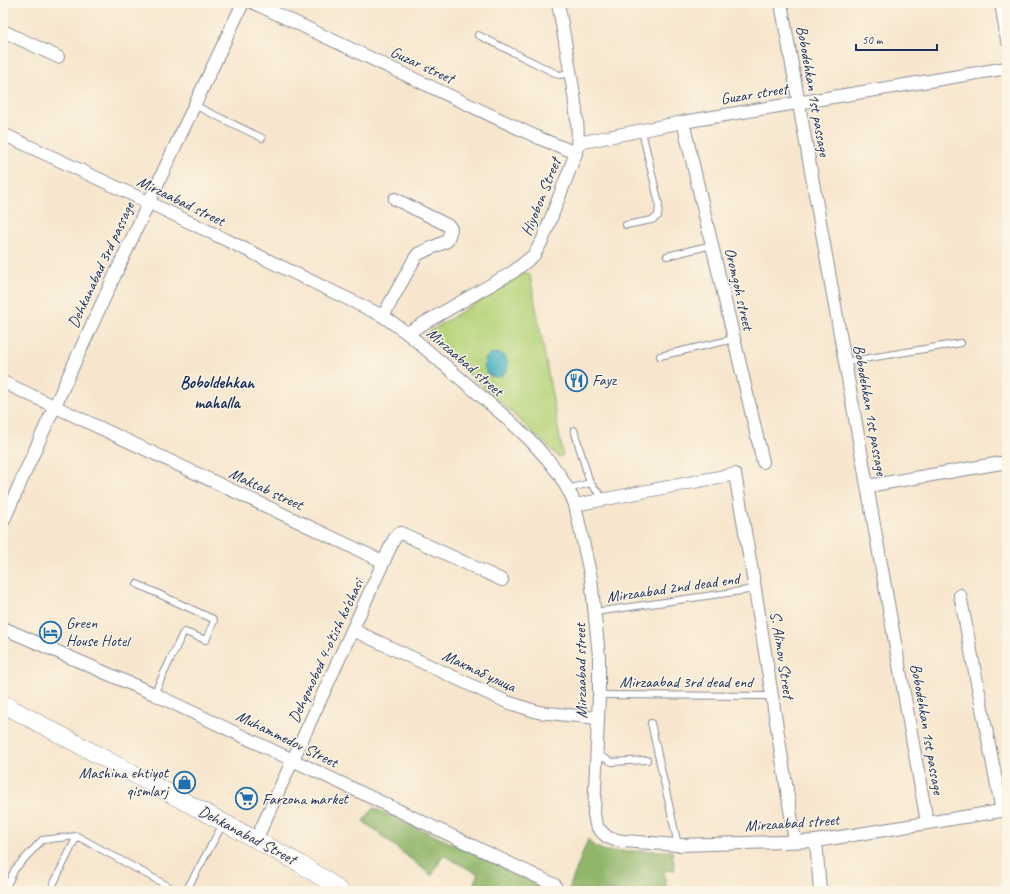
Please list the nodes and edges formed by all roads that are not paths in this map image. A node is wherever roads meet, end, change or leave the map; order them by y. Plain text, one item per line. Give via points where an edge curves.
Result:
1 (243, 3) edge
2 (254, 3) edge
3 (558, 3) edge
4 (781, 3) edge
5 (1001, 3) edge
6 (3, 31) edge
7 (478, 35) dead end
8 (1007, 40) edge
9 (58, 57) dead end
10 (1007, 68) edge
11 (571, 73) junction
12 (799, 103) junction
13 (194, 106) junction
14 (683, 122) junction
15 (642, 131) junction
16 (3, 134) edge
17 (262, 138) dead end
18 (577, 148) junction
19 (395, 199) dead end
20 (148, 202) junction
21 (626, 225) dead end
22 (712, 245) junction
23 (667, 256) dead end
24 (383, 316) junction
25 (407, 333) junction
26 (734, 339) junction
27 (960, 343) dead end
28 (660, 356) dead end
29 (845, 362) junction
30 (3, 382) edge
31 (54, 407) junction
32 (574, 430) dead end
33 (763, 462) dead end
34 (1007, 462) edge
35 (590, 483) junction
36 (868, 486) junction
37 (568, 489) junction
38 (604, 499) junction
39 (575, 504) junction
40 (3, 522) edge
41 (384, 562) junction
42 (502, 580) dead end
43 (137, 584) dead end
44 (755, 589) junction
45 (960, 595) dead end
46 (595, 612) junction
47 (3, 628) edge
48 (353, 630) junction
49 (154, 694) junction
50 (599, 695) junction
51 (772, 696) junction
52 (3, 704) edge
53 (598, 718) junction
54 (652, 723) dead end
55 (596, 754) junction
56 (294, 760) junction
57 (647, 760) dead end
58 (1004, 811) edge
59 (927, 822) junction
60 (224, 823) junction
61 (602, 833) joint
62 (77, 836) junction
63 (256, 840) junction
64 (816, 841) junction
65 (795, 842) junction
66 (678, 845) junction
67 (555, 885) dead end
68 (4, 891) edge
69 (50, 891) edge
70 (177, 891) edge
71 (186, 891) edge
72 (340, 891) edge
73 (820, 891) edge

1 - 13 street, Dehkanabad 3rd passage
2 - 18 street, Guzar street via 539,138
3 - 11 street, Hiyobon Street
4 - 12 street, Bobodehkan 1st passage
5 - 8 street
6 - 9 street
7 - 11 lane via 559,75
10 - 12 street, Guzar street
11 - 18 street, Hiyobon Street via 577,122
12 - 14 street, Guzar street
12 - 29 street, Bobodehkan 1st passage
13 - 17 lane
13 - 20 street, Dehkanabad 3rd passage
14 - 15 street, Guzar street
14 - 22 street, Oromgoh street
15 - 18 street, Guzar street
15 - 21 lane via 659,204 658,216 652,220
16 - 20 street, Mirzaаbаd street
18 - 25 street, Hiyobon Street via 543,239 534,255 513,272
19 - 24 street via 449,226 450,229 446,241 418,254
20 - 24 street, Mirzaаbаd street
20 - 31 street, Dehkanabad 3rd passage
22 - 23 lane
22 - 26 street, Oromgoh street
24 - 25 street, Mirzaаbаd street
25 - 37 street, Mirzaаbаd street via 531,441 549,460
26 - 28 lane
26 - 33 street, Oromgoh street
27 - 29 lane
29 - 36 street, Bobodehkan 1st passage
30 - 31 street, Maktab street
31 - 40 street, Dehkanabad 3rd passage
31 - 41 street, Maktab street
32 - 35 lane
34 - 36 street
35 - 37 lane
35 - 38 lane
36 - 59 street, Bobodehkan 1st passage
37 - 39 street, Mirzaаbаd street
38 - 39 street
38 - 44 street, S. Alimov Street via 735,474
39 - 46 street, Mirzaаbаd street via 592,578
41 - 42 street via 394,539 401,534
41 - 48 street, Dehqonobod 4-o'tish ko'chasi
43 - 49 lane via 214,619 206,640 183,633
44 - 46 lane, Mirzaabad 2nd dead end
44 - 51 street, S. Alimov Street
45 - 58 street
46 - 50 street, Mirzaаbаd street
47 - 49 street, Muhammedov Street
48 - 53 street, Мактаб улица via 507,702 538,712
48 - 56 street, Dehqonobod 4-o'tish ko'chasi
49 - 56 street, Muhammedov Street
50 - 51 lane, Mirzaаbаd 3rd dead end
50 - 53 street, Mirzaаbаd street
51 - 65 street, S. Alimov Street
52 - 60 main road, Dehkаnabad Street
53 - 55 street, Mirzaаbаd street
54 - 66 lane
55 - 57 lane via 612,762
55 - 61 street, Mirzaаbаd street via 594,814 596,825
56 - 63 street, Dehqonobod 4-o'tish ko'chasi
56 - 67 street, Muhammedov Street
58 - 59 street, Mirzaabad street
59 - 64 street, Mirzaabad street
60 - 63 main road, Dehkаnabad Street
60 - 71 lane
61 - 66 street, Mirzaabad street via 617,841
62 - 68 lane via 42,840 15,869
62 - 69 lane
62 - 70 lane
63 - 72 main road, Dehkаnabad Street via 312,870
64 - 65 street, Mirzaabad street
64 - 73 street
65 - 66 street, Mirzaabad street

